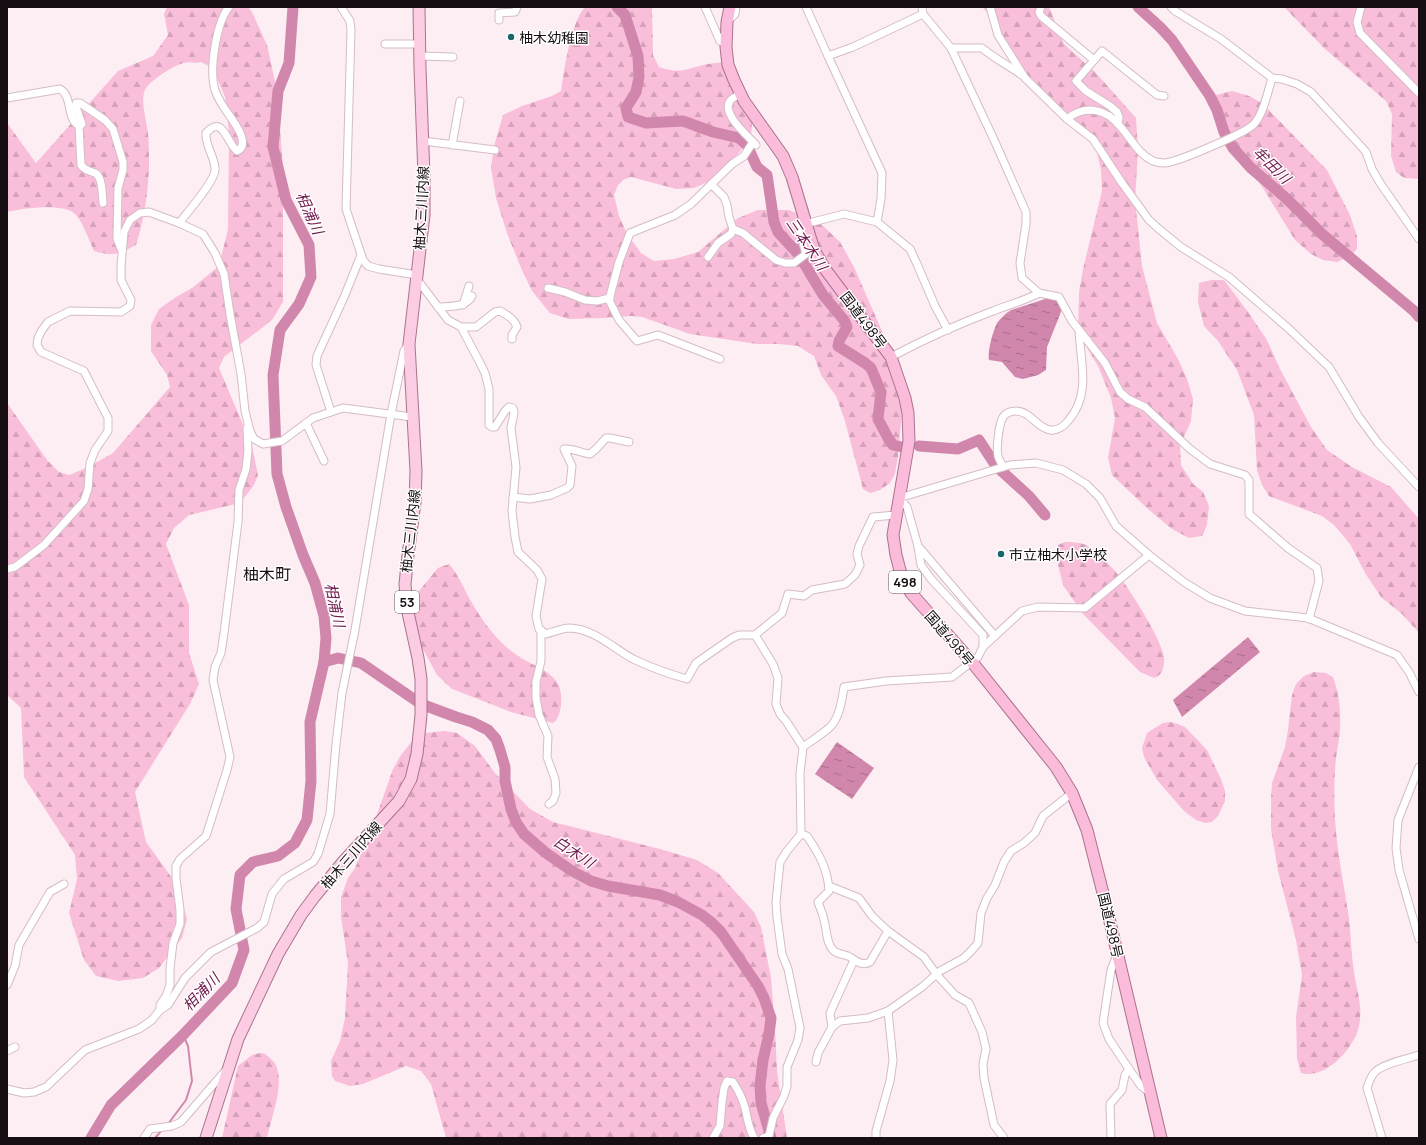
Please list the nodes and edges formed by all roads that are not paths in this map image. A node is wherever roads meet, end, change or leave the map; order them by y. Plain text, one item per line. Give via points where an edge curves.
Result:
1 (229, 7) edge
2 (341, 7) edge
3 (419, 7) edge
4 (516, 7) edge
5 (706, 7) edge
6 (730, 7) edge
7 (736, 7) edge
8 (806, 7) edge
9 (990, 7) edge
10 (1040, 7) edge
11 (1171, 7) edge
12 (1361, 7) edge
13 (922, 10) edge
14 (500, 20) dead end
15 (727, 22) junction
16 (385, 44) dead end
17 (420, 44) junction
18 (726, 44) junction
19 (951, 48) junction
20 (420, 56) junction
21 (828, 56) junction
22 (453, 57) dead end
23 (1094, 60) junction
24 (1025, 78) junction
25 (1272, 78) junction
26 (1419, 93) edge
27 (740, 94) junction
28 (1164, 96) dead end
29 (7, 98) edge
30 (460, 102) dead end
31 (1066, 119) junction
32 (1118, 124) junction
33 (79, 126) junction
34 (423, 141) junction
35 (452, 145) junction
36 (495, 150) dead end
37 (711, 184) junction
38 (103, 203) dead end
39 (805, 222) junction
40 (877, 222) junction
41 (179, 223) junction
42 (733, 229) junction
43 (1419, 239) edge
44 (122, 252) junction
45 (361, 255) junction
46 (708, 257) dead end
47 (416, 277) junction
48 (469, 286) dead end
49 (548, 288) dead end
50 (1039, 293) junction
51 (472, 296) dead end
52 (610, 298) junction
53 (463, 305) junction
54 (438, 307) junction
55 (461, 327) junction
56 (948, 330) junction
57 (1079, 330) junction
58 (512, 339) dead end
59 (409, 344) junction
60 (890, 357) junction
61 (720, 359) dead end
62 (331, 412) junction
63 (391, 414) junction
64 (412, 417) junction
65 (248, 420) junction
66 (306, 424) junction
67 (629, 442) dead end
68 (324, 461) dead end
69 (1004, 467) junction
70 (1419, 487) edge
71 (513, 497) junction
72 (899, 498) junction
73 (896, 515) junction
74 (918, 546) junction
75 (1149, 555) junction
76 (7, 569) edge
77 (1309, 619) junction
78 (541, 630) junction
79 (755, 635) junction
80 (995, 636) junction
81 (983, 647) junction
82 (972, 662) junction
83 (1419, 692) edge
84 (803, 747) junction
85 (1419, 767) edge
86 (1072, 793) junction
87 (549, 804) dead end
88 (802, 834) junction
89 (64, 884) dead end
90 (829, 886) junction
91 (888, 931) junction
92 (1419, 939) edge
93 (1118, 954) junction
94 (854, 960) junction
95 (937, 975) junction
96 (7, 985) edge
97 (160, 1010) junction
98 (888, 1010) junction
99 (832, 1027) junction
100 (15, 1047) dead end
101 (7, 1051) edge
102 (1419, 1055) edge
103 (816, 1062) dead end
104 (229, 1067) junction
105 (1129, 1069) junction
106 (7, 1089) edge
107 (1150, 1093) junction
108 (144, 1138) edge
109 (206, 1138) edge
110 (713, 1138) edge
111 (754, 1138) edge
112 (763, 1138) edge
113 (876, 1138) edge
114 (1004, 1138) edge
115 (1111, 1138) edge
116 (1161, 1138) edge
117 (1382, 1138) edge

1 - 41 street via 213,56 212,73 215,90 240,132 242,146 237,151 233,148 223,129 218,126 206,133 215,169 213,178
2 - 45 street via 350,20 351,30 346,209
3 - 17 main road, 柚木三川内線 / 53
4 - 14 street via 515,12 500,13
5 - 18 street via 720,41
6 - 15 highway, 国道498号 / 498
7 - 15 street via 735,14
8 - 21 street
9 - 24 street via 998,35
10 - 23 street via 1041,16
11 - 25 street
12 - 26 street via 1357,22 1360,33
13 - 19 street
13 - 21 street via 853,47
15 - 18 highway, 国道498号 / 498
16 - 17 street
17 - 20 main road, 柚木三川内線 / 53
18 - 27 highway, 国道498号 / 498 via 728,65
19 - 24 street via 982,48
19 - 50 street via 1026,212 1020,263 1022,278
20 - 22 street
20 - 34 main road, 柚木三川内線 / 53
21 - 40 street via 882,173
23 - 28 street via 1102,51 1157,95
23 - 32 street via 1076,81 1117,112
24 - 31 street
25 - 32 street via 1259,117 1253,126 1179,160 1165,164 1153,162
25 - 43 street via 1297,84 1311,92 1358,143 1366,152 1380,183
27 - 37 street via 730,101 729,115 754,143 744,156
27 - 39 highway, 国道498号 / 498 via 783,156
29 - 33 street via 60,89 66,97 72,119
30 - 35 street
31 - 32 street via 1085,110 1098,111
31 - 70 street via 1093,139 1158,230 1229,277 1329,367 1378,443
33 - 38 street via 81,165 84,170 96,173 100,177
33 - 44 street via 82,124 76,103 80,103 105,120 113,129 124,162 118,188 117,239
34 - 35 street
34 - 47 main road, 柚木三川内線 / 53 via 424,215
35 - 36 street
37 - 42 street via 724,197
37 - 52 street via 691,204 675,215 630,234 619,262
39 - 40 street via 844,214
39 - 42 street via 799,224 799,228 806,254 794,263 776,260 743,233
39 - 60 highway, 国道498号 / 498 via 814,250 825,269
40 - 56 street via 910,250 934,306
41 - 44 street via 149,212 140,213 130,220 124,232
41 - 65 street via 203,234 224,274
42 - 46 street
44 - 76 street via 121,280 131,300 130,306 121,312 70,312 48,322 38,338 37,345 41,352 84,371 108,418 108,431 90,462 88,489 84,502 44,545 15,567
45 - 47 street via 368,266
45 - 62 street via 317,356 316,365
47 - 54 street
47 - 59 main road, 柚木三川内線 / 53
48 - 53 street
49 - 52 street via 585,300
50 - 56 street
50 - 57 street via 1060,297 1072,322
51 - 53 street via 468,303
52 - 61 street via 619,320 637,341 658,335
53 - 54 street
54 - 55 street via 448,320
55 - 58 street via 476,327 500,311 516,324
55 - 71 street via 485,373 489,389 490,425 495,427 505,410 513,408 511,428 516,467
56 - 60 street
57 - 69 street via 1084,380 1078,405 1070,419 1063,426 1053,430 1048,430 1023,412 1009,412 1003,418 998,438 998,456
57 - 77 street via 1105,363 1120,392 1128,399 1145,407 1210,464 1246,475 1249,480 1249,514 1288,548 1317,568 1319,581
59 - 63 street via 404,351
59 - 64 main road, 柚木三川内線 / 53
60 - 72 highway, 国道498号 / 498 via 908,413 909,441
62 - 63 street via 343,408
62 - 66 street via 313,418
63 - 64 street
63 - 97 street via 342,693 330,814 318,854 313,862 284,879 272,894 264,922 211,952 185,978 168,1005
64 - 104 main road, 柚木三川内線 / 53 via 416,471 415,503 405,584 407,608 421,679 421,715 417,754 411,779 399,801 343,862 301,915 253,1005
65 - 66 street via 254,438 263,444 282,441
65 - 97 street via 246,469 239,490 238,522 224,633 213,680 230,757 206,836 180,859 176,866 180,924 173,943 170,985
66 - 68 street
67 - 71 street via 606,438 590,454 564,449 572,466 570,485 567,488 551,495 530,499
69 - 72 street
69 - 75 street via 1036,463 1063,470 1086,484 1100,498 1116,526
71 - 78 street via 512,511 518,552 537,570 542,579 536,616
72 - 73 highway, 国道498号 / 498
72 - 74 street via 907,507
73 - 79 street via 874,517 859,546 857,554 860,565 855,575 845,584 812,590 804,596 788,594 782,613
73 - 82 highway, 国道498号 / 498 via 893,535 901,574 911,593
74 - 80 street
74 - 81 street via 922,565 983,635
75 - 77 street via 1210,598 1245,612
75 - 80 street via 1085,608 1038,607 1022,611
77 - 83 street via 1397,655
78 - 79 street via 546,634 569,628 585,631 598,636 633,659 687,679 696,663 732,638 739,635
78 - 87 street via 541,660 536,682 536,698 539,715 548,736 547,757 555,779 556,793
79 - 84 street via 773,664 778,678 776,704 780,714
80 - 81 street
81 - 82 street
82 - 84 street via 952,677 886,681 844,688 842,702 830,728
82 - 86 highway, 国道498号 / 498 via 1056,767
84 - 88 street via 800,773
85 - 92 street via 1398,820 1396,848 1399,870
86 - 93 highway, 国道498号 / 498 via 1087,830
86 - 95 street via 1043,816 1035,833 1011,851 986,898 981,913 978,943 964,958
88 - 90 street via 807,836 819,855
88 - 112 street via 780,862 776,902 782,954 788,969 800,1028 787,1067 784,1096 773,1118 769,1136
89 - 96 street via 50,892 19,945 15,966
90 - 91 street via 859,898 872,916
90 - 94 street via 829,891 818,902 828,939 832,950 846,954
91 - 94 street via 870,962 862,964
91 - 95 street via 924,957
93 - 105 street via 1111,970 1103,1023 1109,1039
93 - 107 highway, 国道498号 / 498
94 - 99 street via 830,1013
95 - 98 street
95 - 114 street via 955,996 969,1003 982,1032 986,1049 984,1078 990,1110 994,1125
97 - 106 street via 152,1020 139,1029 85,1050 46,1086 34,1092 24,1093
98 - 99 street via 868,1018 840,1021
98 - 113 street via 893,1060
99 - 103 street
100 - 101 street
102 - 117 street via 1381,1068 1369,1080 1367,1088
104 - 108 street via 181,1122 150,1129
104 - 109 main road, 柚木三川内線 / 53
105 - 107 street via 1141,1086
105 - 115 street via 1122,1090 1110,1104
107 - 116 highway, 国道498号 / 498
110 - 111 street via 720,1126 724,1088 728,1081 733,1082 739,1092

